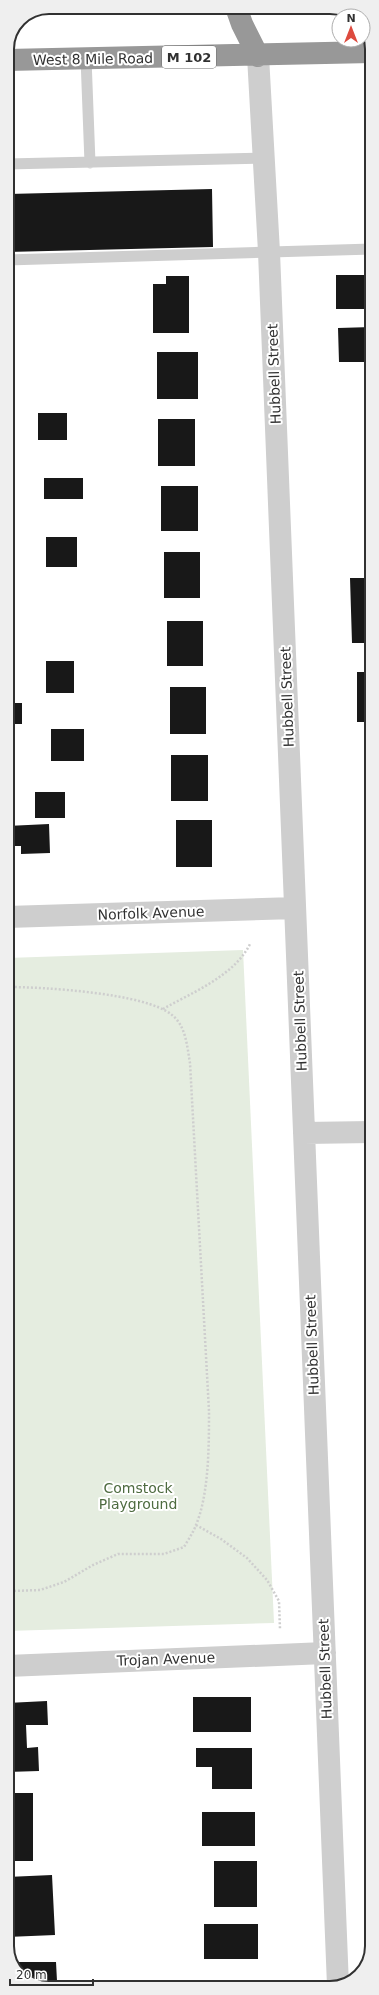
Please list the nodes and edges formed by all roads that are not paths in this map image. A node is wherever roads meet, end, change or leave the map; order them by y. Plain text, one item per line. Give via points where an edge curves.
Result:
1 (238, 14) edge
2 (365, 51) edge
3 (258, 56) junction
4 (86, 58) junction
5 (14, 60) edge
6 (263, 158) junction
7 (90, 162) junction
8 (14, 164) edge
9 (365, 249) edge
10 (268, 252) junction
11 (14, 260) edge
12 (295, 908) junction
13 (14, 917) edge
14 (365, 1132) edge
15 (304, 1133) junction
16 (325, 1653) junction
17 (14, 1666) edge
18 (338, 1980) edge

1 - 3 highway
2 - 3 highway, West 8 Mile Road / M 102
3 - 4 highway, West 8 Mile Road / M 102
3 - 6 street, Hubbell Street
4 - 5 highway, West 8 Mile Road / M 102
4 - 7 lane
6 - 7 lane
6 - 10 street, Hubbell Street
7 - 8 lane
9 - 10 lane
10 - 11 lane
10 - 12 street, Hubbell Street
12 - 13 street, Norfolk Avenue
12 - 15 street, Hubbell Street
14 - 15 street
15 - 16 street, Hubbell Street
16 - 17 street, Trojan Avenue
16 - 18 street, Hubbell Street

